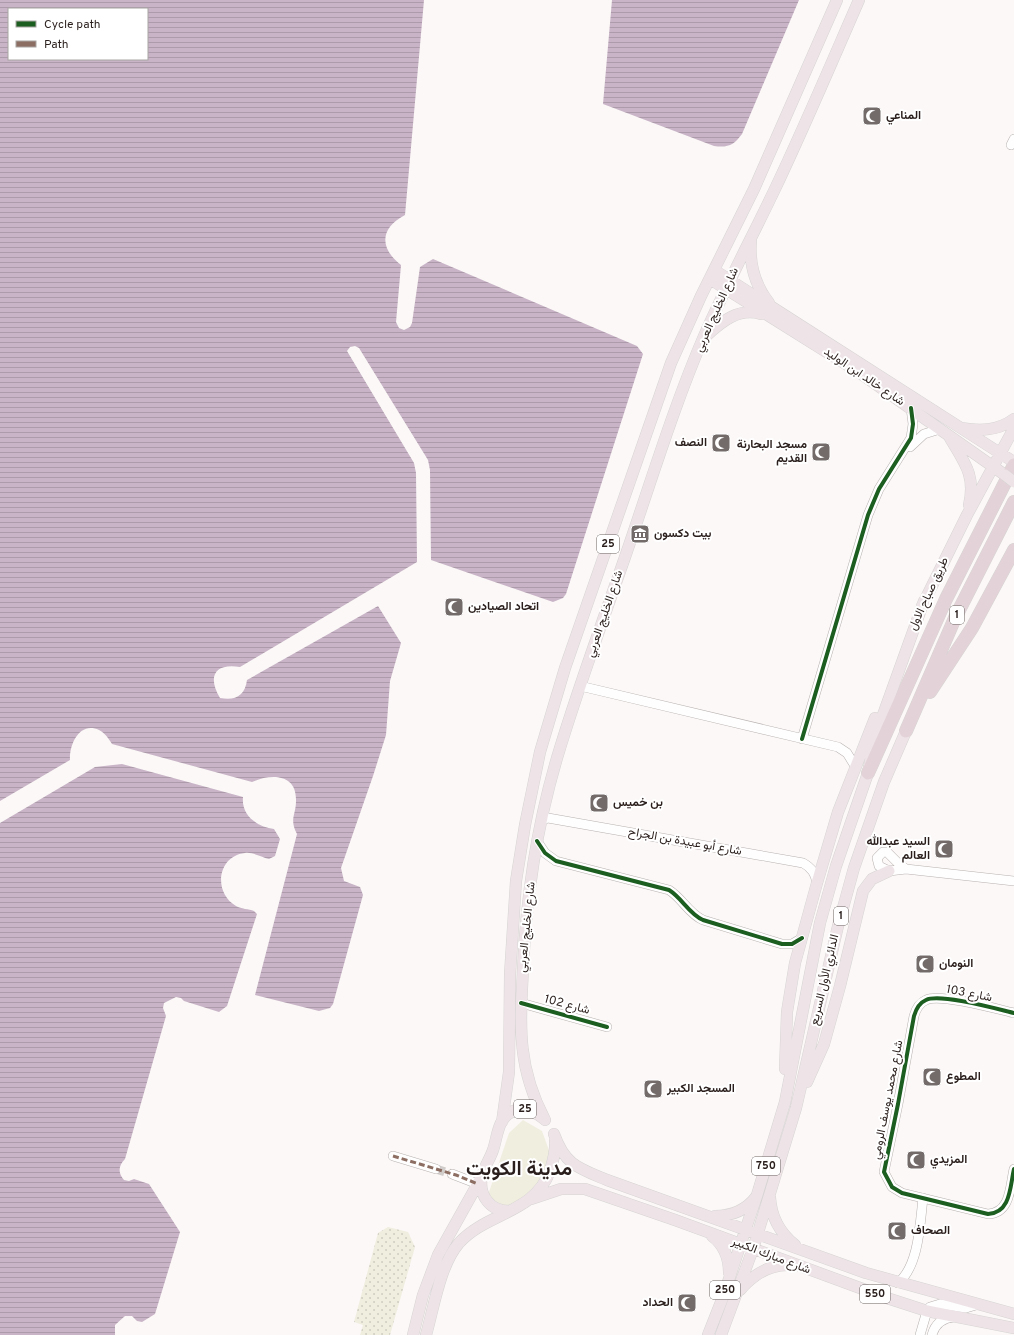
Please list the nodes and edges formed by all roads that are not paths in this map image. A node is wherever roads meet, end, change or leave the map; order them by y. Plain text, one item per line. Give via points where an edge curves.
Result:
1 (837, 0) edge
2 (859, 0) edge
3 (751, 236) junction
4 (712, 275) junction
5 (727, 284) junction
6 (771, 312) junction
7 (703, 339) junction
8 (911, 408) junction
9 (1014, 419) edge
10 (956, 427) junction
11 (1014, 428) edge
12 (944, 432) junction
13 (911, 442) junction
14 (1000, 454) junction
15 (1013, 463) edge
16 (993, 467) junction
17 (1014, 482) edge
18 (1014, 502) edge
19 (967, 515) junction
20 (1014, 550) edge
21 (1014, 565) edge
22 (996, 585) junction
23 (924, 601) junction
24 (580, 686) junction
25 (908, 725) junction
26 (804, 740) junction
27 (855, 766) junction
28 (868, 773) junction
29 (542, 820) junction
30 (537, 841) junction
31 (906, 869) junction
32 (889, 870) junction
33 (1014, 881) edge
34 (817, 883) junction
35 (802, 938) junction
36 (922, 1002) joint
37 (521, 1003) junction
38 (1014, 1013) edge
39 (608, 1027) dead end
40 (784, 1102) junction
41 (796, 1108) junction
42 (545, 1120) junction
43 (502, 1122) junction
44 (554, 1134) junction
45 (393, 1156) dead end
46 (1014, 1168) edge
47 (436, 1169) tunnel mouth
48 (452, 1174) tunnel mouth
49 (480, 1180) junction
50 (770, 1192) junction
51 (648, 1194) junction
52 (758, 1195) junction
53 (923, 1198) junction
54 (531, 1199) junction
55 (624, 1202) junction
56 (509, 1211) junction
57 (709, 1215) junction
58 (746, 1230) junction
59 (708, 1233) junction
60 (758, 1234) junction
61 (741, 1244) junction
62 (753, 1249) junction
63 (800, 1249) junction
64 (796, 1265) junction
65 (898, 1282) junction
66 (727, 1286) junction
67 (735, 1300) junction
68 (976, 1305) junction
69 (927, 1311) junction
70 (1014, 1314) edge
71 (958, 1317) junction
72 (1014, 1328) edge
73 (413, 1335) edge
74 (426, 1335) edge
75 (708, 1335) edge
76 (721, 1335) edge
77 (920, 1335) edge
78 (932, 1335) edge

1 - 4 main road, شارع الخليج العربي / 25 via 757,183
2 - 3 main road, شارع الخليج العربي / 25 via 816,101
3 - 5 main road, شارع الخليج العربي / 25
3 - 6 main road via 753,271
4 - 5 main road, شارع خالد ابن الوليد
4 - 43 main road, شارع الخليج العربي / 25 via 671,363 565,668 540,752 516,881 509,981 509,1072
5 - 6 main road, شارع خالد ابن الوليد
5 - 7 main road, شارع الخليج العربي / 25
6 - 7 main road via 736,315 720,323
6 - 8 main road, شارع خالد ابن الوليد
6 - 10 main road, شارع خالد ابن الوليد via 865,366
7 - 24 main road, شارع الخليج العربي / 25
8 - 12 main road, شارع خالد ابن الوليد
8 - 13 street
9 - 10 main road via 996,429
10 - 14 main road, شارع خالد ابن الوليد
11 - 14 main road, طريق صباح الاول / 750
12 - 13 street via 924,434
12 - 16 main road, شارع خالد ابن الوليد
12 - 19 main road via 967,465 972,481
13 - 26 street via 879,489 868,515
14 - 15 main road, شارع خالد ابن الوليد
14 - 16 main road, طريق صباح الاول / 750
15 - 28 highway, طريق صباح الاول / 1 via 946,599
16 - 17 main road, شارع خالد ابن الوليد, bridge
16 - 19 main road, طريق صباح الاول / 750
18 - 25 highway, 1 via 955,618
19 - 23 main road, طريق صباح الاول / 750
20 - 22 highway
21 - 22 highway
22 - 25 highway via 972,628
23 - 27 main road, طريق صباح الاول / 750
23 - 28 main road, الدائري الأول السريع via 875,737
24 - 26 street
24 - 29 main road, شارع الخليج العربي / 25 via 557,759
25 - 41 main road, الدائري الأول السريع / 1 via 884,782 854,868
26 - 27 street via 842,750 850,756
27 - 34 main road, الدائري الأول السريع / 750
28 - 40 main road, الدائري الأول السريع / 1 via 836,866 820,923
29 - 30 main road, شارع الخليج العربي / 25
29 - 34 street, شارع أبو عبيدة بن الجراح via 548,818 803,863 816,874
30 - 35 street via 545,853 556,861 668,890 694,915 703,920 782,944 792,944
30 - 37 main road, شارع الخليج العربي / 25 via 524,937
31 - 32 street
31 - 32 street via 891,854 883,852 877,858 878,863 882,869
31 - 33 street
32 - 41 main road via 872,878 863,891 824,1044
34 - 35 main road, الدائري الأول السريع / 750
35 - 40 main road, الدائري الأول السريع / 750 via 787,1012
36 - 38 street, شارع 103 via 941,998
36 - 53 street, شارع محمد يوسف الرومي via 914,1016 884,1172 896,1191
37 - 39 street, شارع 102
37 - 42 main road, شارع الخليج العربي / 25 via 525,1071
40 - 52 main road, الدائري الأول السريع / 750
41 - 50 main road, الدائري الأول السريع / 750
42 - 43 main road, 25 via 524,1109 514,1111
42 - 44 main road, 25
43 - 49 main road, 25
44 - 51 main road, شارع مبارك الكبير / 550 via 563,1155 576,1167
44 - 54 main road via 555,1151 551,1167 540,1191
45 - 47 street
46 - 53 street, شارع محمد يوسف الرومي via 1007,1201 1001,1210 994,1214
48 - 49 street
49 - 56 main road, 25 via 482,1193 487,1202 499,1210
49 - 73 main road, 25 via 438,1254 423,1295
50 - 60 main road, الدائري الأول السريع / 750
50 - 63 main road via 777,1224
51 - 55 main road via 621,1188 615,1195
51 - 57 main road, شارع مبارك الكبير / 550
52 - 57 main road via 747,1207 732,1214
52 - 58 main road, الدائري الأول السريع / 750
53 - 65 street via 917,1248 905,1276
54 - 55 main road, شارع مبارك الكبير / 550 via 571,1188 585,1189
54 - 56 main road
55 - 59 main road, شارع مبارك الكبير / 550
56 - 74 main road via 474,1230 458,1244 445,1268
57 - 58 main road, شارع مبارك الكبير / 550
58 - 60 main road, شارع مبارك الكبير / 550
58 - 61 main road, 250
59 - 61 main road, شارع مبارك الكبير / 550
59 - 66 main road via 727,1256
60 - 62 main road, 250
60 - 63 main road, شارع مبارك الكبير / 550
61 - 62 main road, شارع مبارك الكبير / 550
61 - 66 main road, 250
62 - 64 main road, شارع مبارك الكبير / 550
62 - 67 main road, 250
63 - 65 main road, شارع مبارك الكبير / 550
64 - 67 main road via 774,1266 760,1272 747,1282
64 - 69 main road, شارع مبارك الكبير / 550
65 - 68 main road, شارع مبارك الكبير / 550
66 - 75 main road, 250
67 - 76 main road, 250
68 - 69 street via 966,1308 936,1305
68 - 70 main road, شارع مبارك الكبير / 550
69 - 71 main road, شارع مبارك الكبير / 550
69 - 77 street
71 - 72 main road, شارع مبارك الكبير / 550
71 - 78 street via 937,1324

